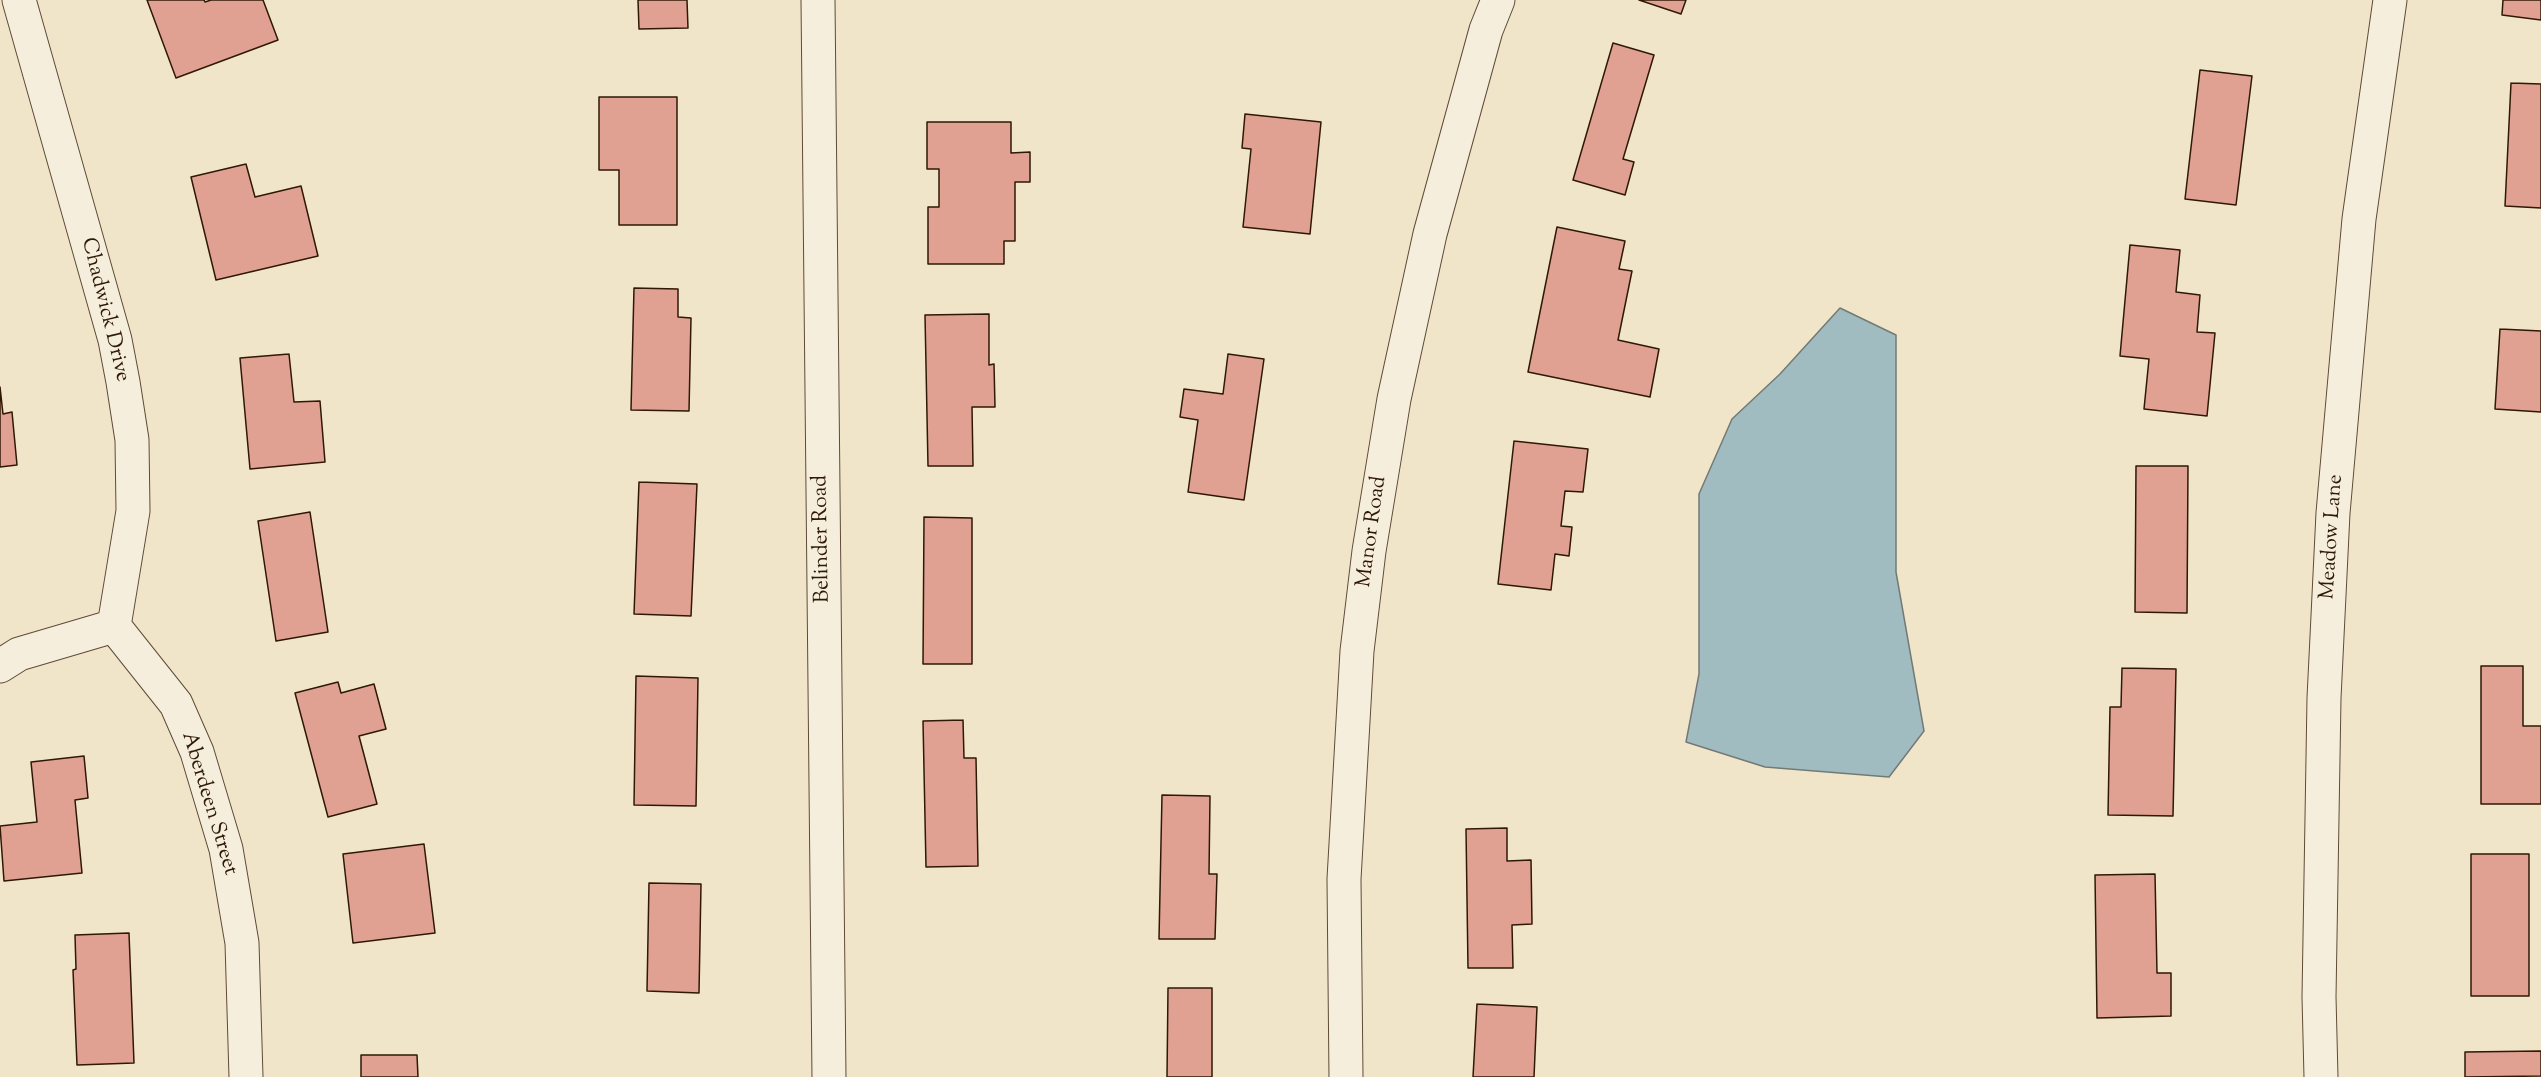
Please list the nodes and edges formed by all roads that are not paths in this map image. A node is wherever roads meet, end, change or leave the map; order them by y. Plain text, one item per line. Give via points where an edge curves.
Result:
1 (19, 0) edge
2 (818, 0) edge
3 (1498, 0) edge
4 (2390, 0) edge
5 (114, 626) junction
6 (0, 666) edge
7 (246, 1077) edge
8 (829, 1077) edge
9 (1346, 1077) edge
10 (2322, 1077) edge

1 - 5 street, Chadwick Drive via 115,340 125,393 132,440 133,511
2 - 8 street, Belinder Road
3 - 9 street, Manor Road via 1486,30 1430,234 1394,399 1369,551 1357,651 1344,879
4 - 10 street, Meadow Lane via 2360,219 2333,513 2324,698 2319,997
5 - 6 street via 19,654
5 - 7 street, Aberdeen Street via 176,704 197,752 226,849 243,943

